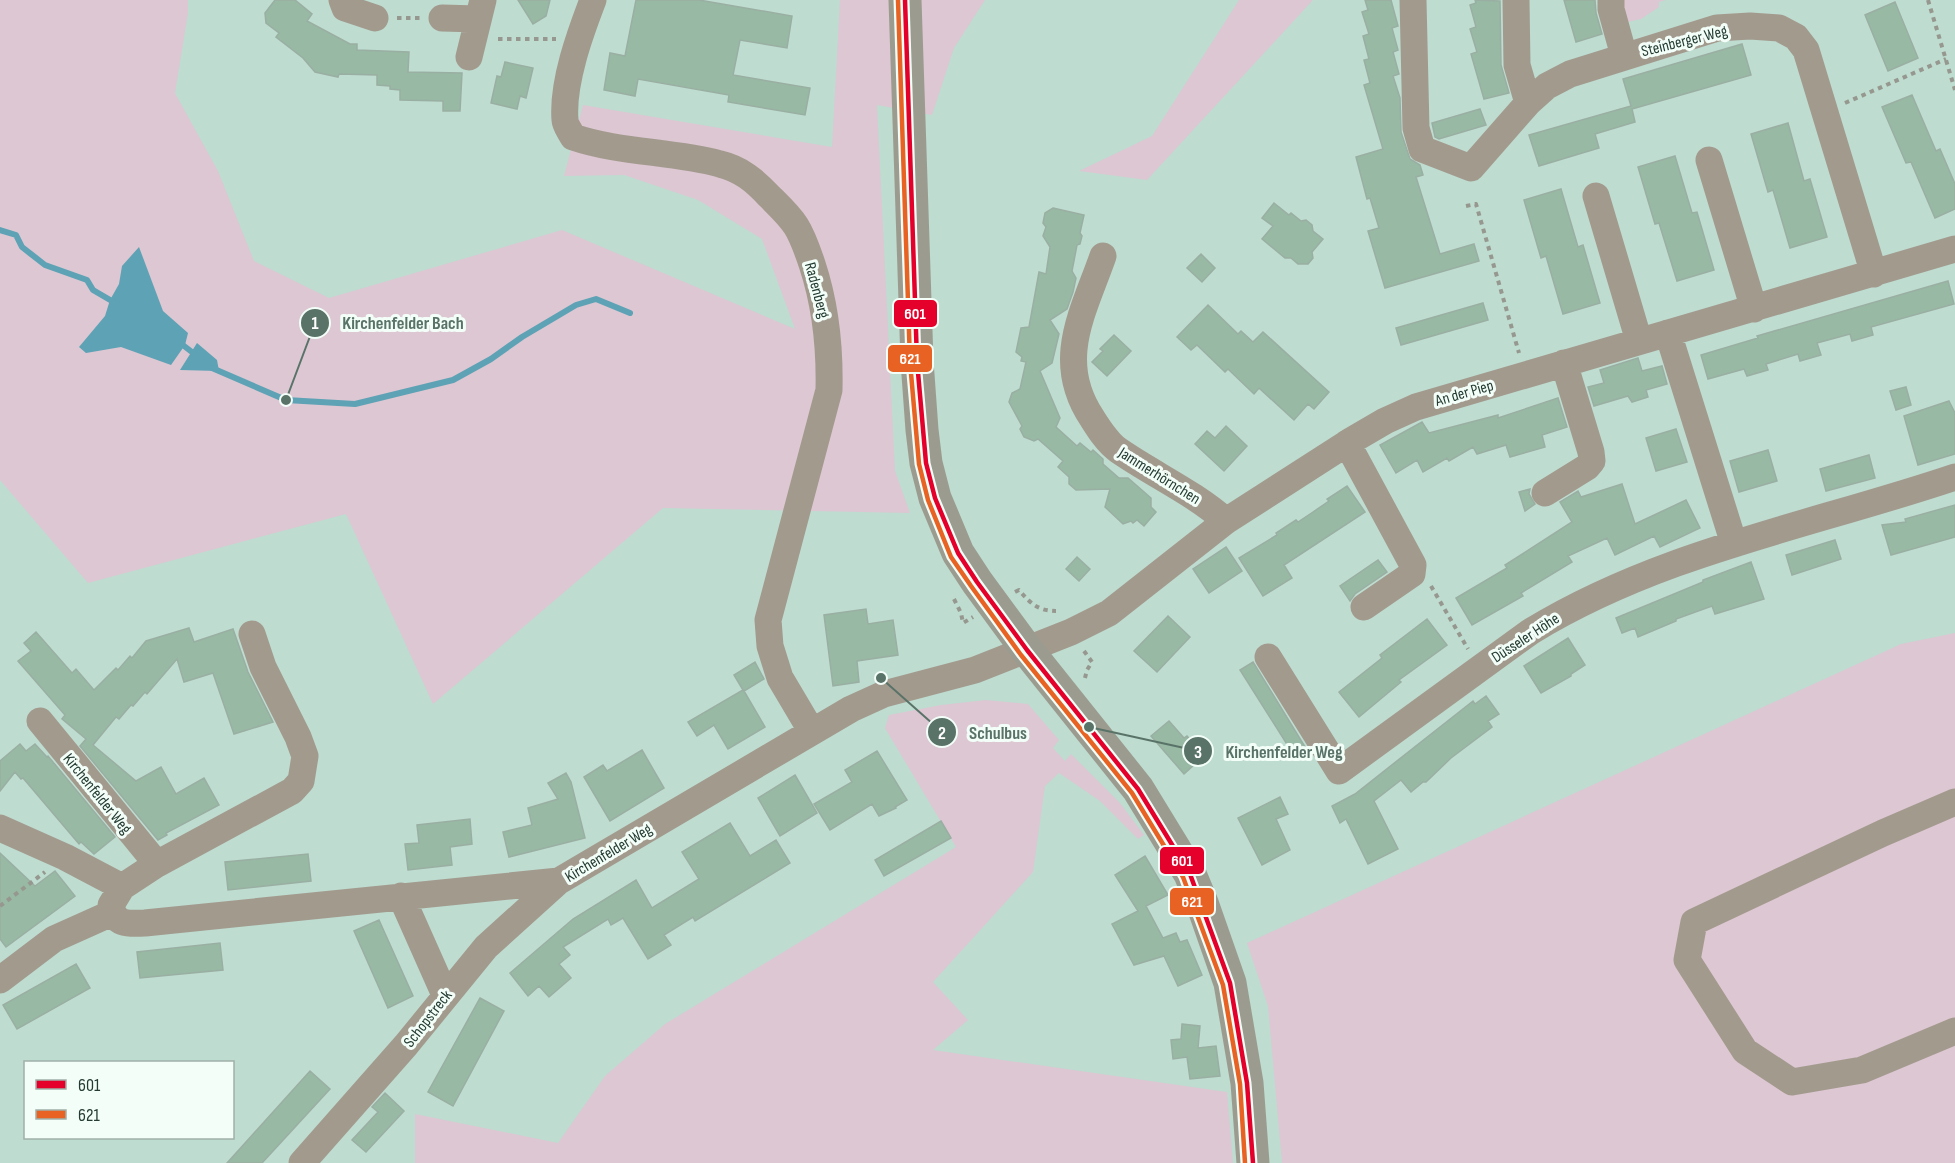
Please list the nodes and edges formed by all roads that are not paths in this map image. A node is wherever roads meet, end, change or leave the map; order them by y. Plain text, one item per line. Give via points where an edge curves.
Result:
1 (342, 0) edge
2 (593, 0) edge
3 (905, 0) edge
4 (1413, 0) edge
5 (1516, 0) edge
6 (1611, 0) edge
7 (481, 10) edge
8 (388, 18) road end
9 (442, 18) dead end
10 (1624, 56) junction
11 (469, 57) dead end
12 (1528, 103) junction
13 (1708, 160) dead end
14 (1596, 196) dead end
15 (1955, 249) edge
16 (1103, 256) dead end
17 (1874, 274) junction
18 (1754, 309) junction
19 (1668, 333) junction
20 (1639, 340) junction
21 (1564, 363) junction
22 (1347, 443) junction
23 (1955, 477) edge
24 (1545, 493) dead end
25 (1226, 521) junction
26 (1734, 544) junction
27 (1364, 607) dead end
28 (252, 633) dead end
29 (1027, 650) junction
30 (1268, 657) dead end
31 (40, 721) dead end
32 (812, 732) junction
33 (1955, 802) edge
34 (0, 828) edge
35 (157, 864) junction
36 (559, 881) junction
37 (122, 887) junction
38 (401, 896) junction
39 (112, 913) junction
40 (0, 980) edge
41 (445, 995) junction
42 (1955, 1030) edge
43 (302, 1163) edge
44 (1253, 1163) edge

1 - 8 street via 345,8
2 - 32 street, Radenberg via 578,40 567,89 565,122 573,137 722,164 751,177 796,226 819,286 827,319 829,390 768,620 770,646 780,678
3 - 29 main road via 916,361 926,463 935,498 958,553
4 - 12 street, Steinberger Weg via 1416,128 1422,149 1471,168
5 - 12 street via 1517,65
6 - 10 street
7 - 9 street
7 - 11 street
10 - 12 street, Steinberger Weg via 1570,74 1547,86
10 - 17 street, Steinberger Weg via 1717,28 1779,28 1796,37 1806,50
13 - 18 street
14 - 20 street
15 - 17 street, An der Piep
16 - 25 street, Jammerhörnchen via 1076,334 1074,377 1079,395 1116,448 1207,504
17 - 18 street, An der Piep
18 - 19 street, An der Piep
19 - 20 street, An der Piep
19 - 26 street
20 - 21 street, An der Piep
21 - 22 street, An der Piep via 1416,407
21 - 24 street via 1592,460
22 - 25 street, An der Piep
22 - 27 street via 1413,565 1412,574
23 - 26 street, Düsseler Höhe
25 - 29 street, An der Piep via 1109,613
26 - 30 street, Düsseler Höhe via 1609,589 1563,612 1478,668 1339,771
28 - 35 street via 263,667 305,756 301,781 292,791
29 - 32 street, Kirchenfelder Weg via 975,670 884,694
29 - 44 main road via 1138,789 1190,874 1230,982 1247,1083
31 - 35 street, Kirchenfelder Weg
32 - 36 street, Kirchenfelder Weg
33 - 42 street via 1694,922 1687,960 1745,1051 1792,1082 1862,1070
34 - 37 street
35 - 37 street
36 - 38 street, Kirchenfelder Weg via 461,894
36 - 41 street, Schopstreck via 482,943
37 - 39 street via 111,905
38 - 39 street, Kirchenfelder Weg via 145,923 125,924
38 - 41 street via 425,940
39 - 40 street via 54,939
41 - 43 street, Schopstreck

